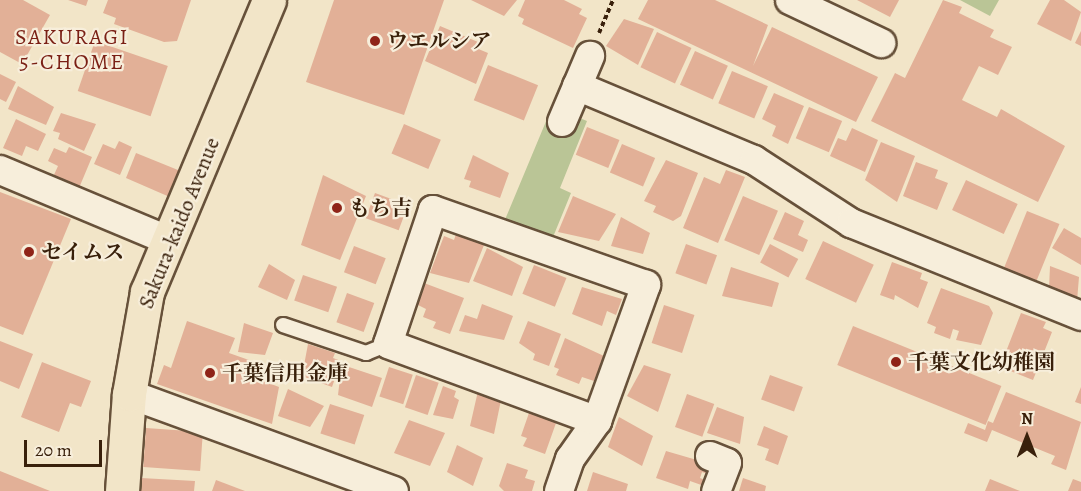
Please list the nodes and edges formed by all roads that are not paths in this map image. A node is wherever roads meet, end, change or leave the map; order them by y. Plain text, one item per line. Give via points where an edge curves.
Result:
1 (269, 0) edge
2 (790, 0) edge
3 (881, 43) dead end
4 (590, 56) road end
5 (577, 86) junction
6 (562, 122) dead end
7 (0, 171) edge
8 (170, 241) junction
9 (1081, 316) edge
10 (283, 325) dead end
11 (388, 344) junction
12 (129, 394) junction
13 (597, 421) junction
14 (727, 462) dead end
15 (122, 491) edge
16 (394, 491) edge
17 (559, 491) edge
18 (716, 491) edge

1 - 8 highway, Sakura-kaido Avenue
2 - 3 street
4 - 5 street
5 - 6 street
5 - 9 street via 754,160 851,223
7 - 8 street
8 - 12 highway, Sakura-kaido Avenue via 139,321
10 - 11 lane via 366,353
11 - 13 street
11 - 13 street via 434,210 646,285
12 - 15 highway, Sakura-kaido Avenue
12 - 16 street
13 - 17 street via 570,459
14 - 18 street

